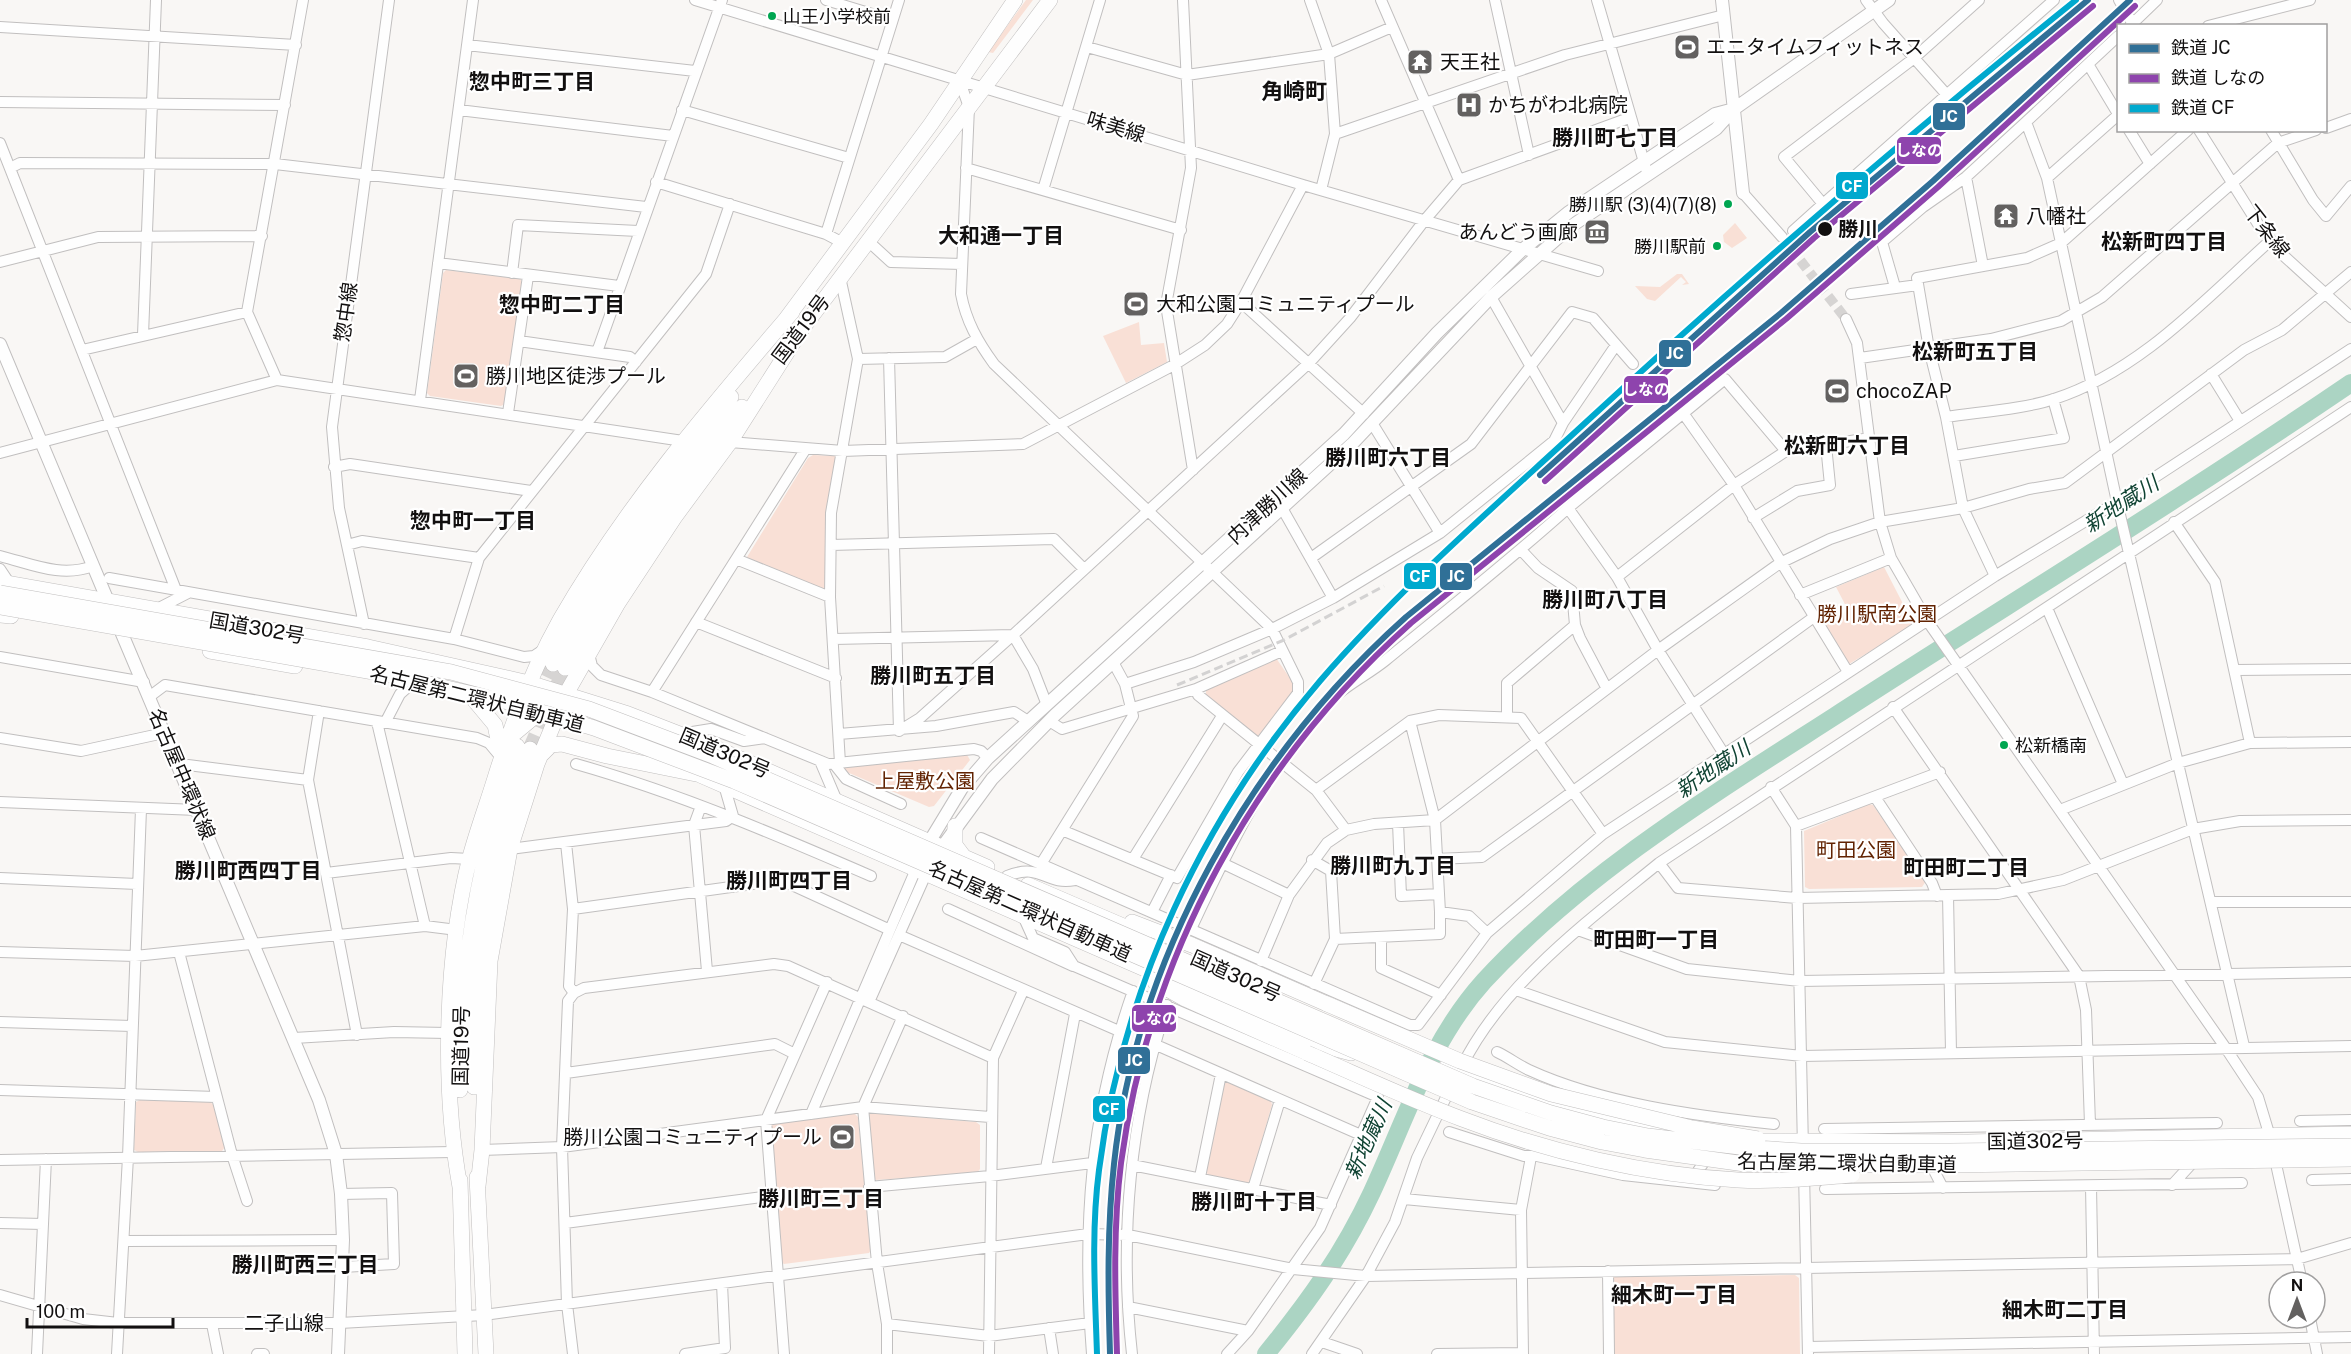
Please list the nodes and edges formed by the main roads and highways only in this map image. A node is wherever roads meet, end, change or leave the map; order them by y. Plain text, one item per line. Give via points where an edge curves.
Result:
1 (1015, 0) edge
2 (1050, 0) edge
3 (1722, 0) edge
4 (1889, 0) edge
5 (1734, 109) junction
6 (1743, 193) road end
7 (792, 312) junction
8 (807, 321) junction
9 (0, 344) edge
10 (1368, 418) junction
11 (1207, 568) junction
12 (3, 586) edge
13 (108, 601) junction
14 (3, 613) edge
15 (124, 636) junction
16 (586, 658) junction
17 (552, 666) junction
18 (499, 675) junction
19 (536, 685) junction
20 (475, 701) junction
21 (599, 704) junction
22 (555, 706) junction
23 (517, 712) junction
24 (534, 717) junction
25 (523, 749) junction
26 (501, 760) junction
27 (696, 774) junction
28 (955, 826) junction
29 (935, 844) junction
30 (964, 857) junction
31 (921, 871) junction
32 (1105, 918) junction
33 (1109, 953) junction
34 (1409, 1050) junction
35 (2350, 1125) edge
36 (2351, 1146) edge
37 (1950, 1158) junction
38 (2351, 1159) edge
39 (478, 1186) junction
40 (460, 1187) junction
41 (338, 1354) edge
42 (465, 1354) edge
43 (486, 1354) edge

1 - 7 highway, 国道19号 via 931,124
2 - 8 highway, 国道19号
3 - 5 main road
4 - 5 main road, 内津勝川線
5 - 6 main road
5 - 10 main road, 内津勝川線 via 1716,129 1570,227 1538,254
5 - 10 main road, 内津勝川線 via 1715,114 1569,212 1522,250 1437,333
7 - 17 highway, 国道19号 via 624,545 584,606
7 - 17 highway via 679,440 593,566 545,648
8 - 16 highway via 734,443 636,574
8 - 17 highway, 国道19号
9 - 13 main road, 名古屋中環状線
10 - 11 main road, 内津勝川線
10 - 11 main road, 内津勝川線 via 1282,508
11 - 28 main road, 内津勝川線 via 992,779
11 - 29 main road, 内津勝川線 via 988,758 962,788
12 - 13 highway, 国道302号
12 - 37 highway, 名古屋第二環状自動車道, bridge via 429,667 589,709 722,760 1473,1086 1551,1113 1648,1136 1740,1147
13 - 15 main road, 名古屋中環状線
13 - 18 highway, 国道302号
14 - 15 highway, 国道302号
14 - 37 highway, 名古屋第二環状自動車道, bridge via 386,674 508,702 594,728 734,781 1472,1102 1549,1128 1645,1150 1744,1164 1798,1166
15 - 20 highway, 国道302号
15 - 41 main road, 名古屋中環状線 via 294,1038 336,1154 343,1240
16 - 21 highway via 583,688
16 - 22 highway
17 - 18 highway via 523,674
17 - 19 highway
18 - 19 highway, 国道302号
19 - 22 highway
19 - 22 highway, 国道302号
19 - 23 highway
20 - 23 highway, 国道302号
20 - 26 highway via 495,724
21 - 22 highway, 国道302号
21 - 29 highway, 国道302号 via 680,734
22 - 23 highway
22 - 24 highway, 国道302号
22 - 25 highway
22 - 27 highway, 国道302号 via 642,753
23 - 24 highway, 国道302号
23 - 25 highway
24 - 25 highway
25 - 26 highway
25 - 27 highway via 562,744
25 - 39 highway via 490,961
25 - 39 highway, 国道19号 via 480,949 473,1079
25 - 40 highway, 国道19号 via 484,852 466,948 460,1042
26 - 40 highway via 470,859 448,1033 453,1152
27 - 31 highway, 国道302号
28 - 29 main road, 内津勝川線
28 - 30 highway via 955,845
29 - 30 highway, 国道302号
29 - 31 main road, 内津勝川線
30 - 32 highway, 国道302号
31 - 33 highway, 国道302号
32 - 34 highway, 国道302号
32 - 37 highway, bridge via 1150,928 1551,1094 1692,1128 1798,1144
33 - 34 highway, 国道302号 via 1328,1048 1350,1053 1389,1048
33 - 37 highway, bridge via 1185,999 1306,1053 1462,1119 1546,1146 1643,1167 1737,1180 1798,1180
34 - 35 highway, 国道302号 via 1561,1107 1648,1127 1721,1138 1920,1143 2159,1138 2217,1130 2270,1136 2331,1135
36 - 37 highway, 名古屋第二環状自動車道, bridge
37 - 38 highway, 名古屋第二環状自動車道, bridge
39 - 43 highway, 国道19号
40 - 42 highway, 国道19号

